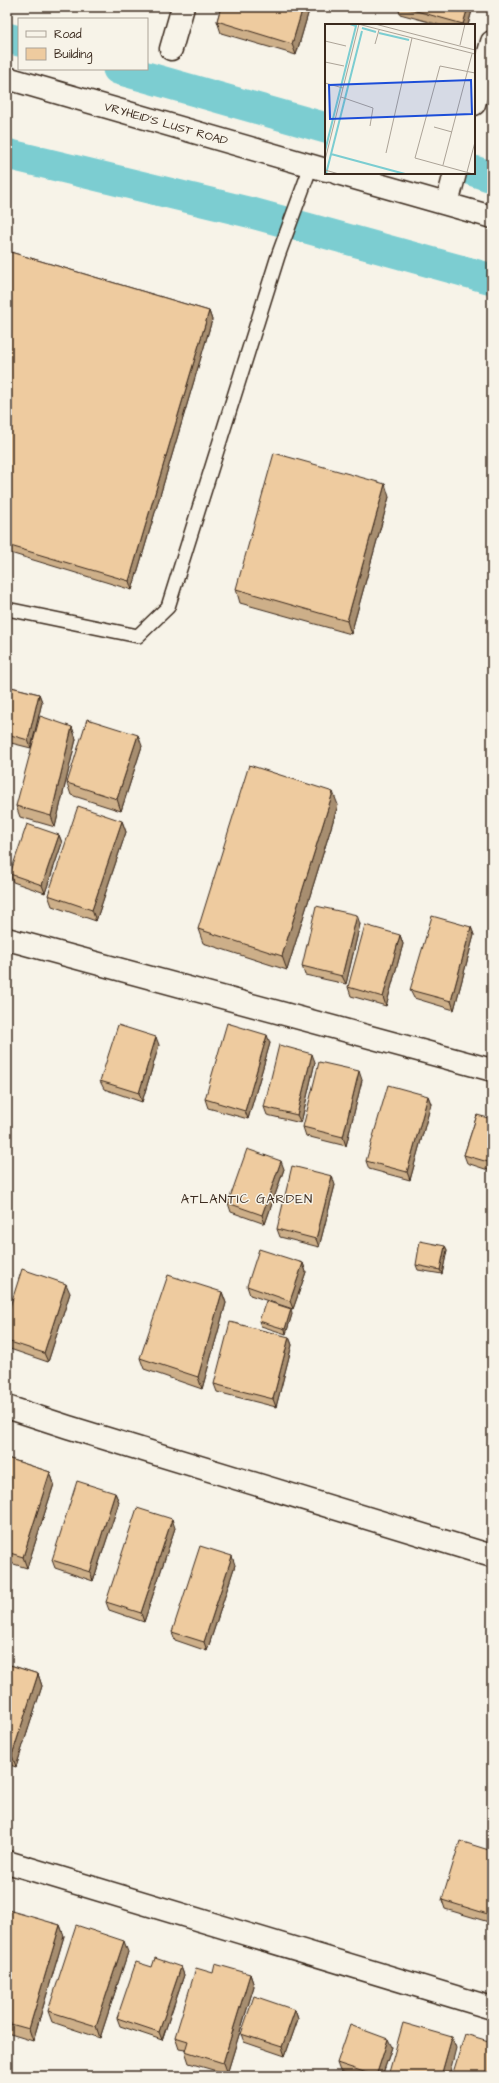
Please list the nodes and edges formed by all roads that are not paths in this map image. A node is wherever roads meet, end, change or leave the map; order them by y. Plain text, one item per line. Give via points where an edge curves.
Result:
1 (183, 7) edge
2 (492, 42) edge
3 (171, 49) dead end
4 (7, 78) edge
5 (475, 101) edge
6 (318, 168) edge
7 (344, 174) edge
8 (451, 189) edge
9 (492, 217) edge
10 (7, 609) edge
11 (7, 940) edge
12 (492, 1070) edge
13 (7, 1407) edge
14 (492, 1556) edge
15 (7, 1862) edge
16 (492, 2008) edge

1 - 3 street
2 - 5 street
4 - 6 street, VRYHEID'S LUST ROAD
6 - 10 lane via 300,195 278,256 168,607 138,636
7 - 8 street
8 - 9 street
11 - 12 street
13 - 14 street
15 - 16 street

